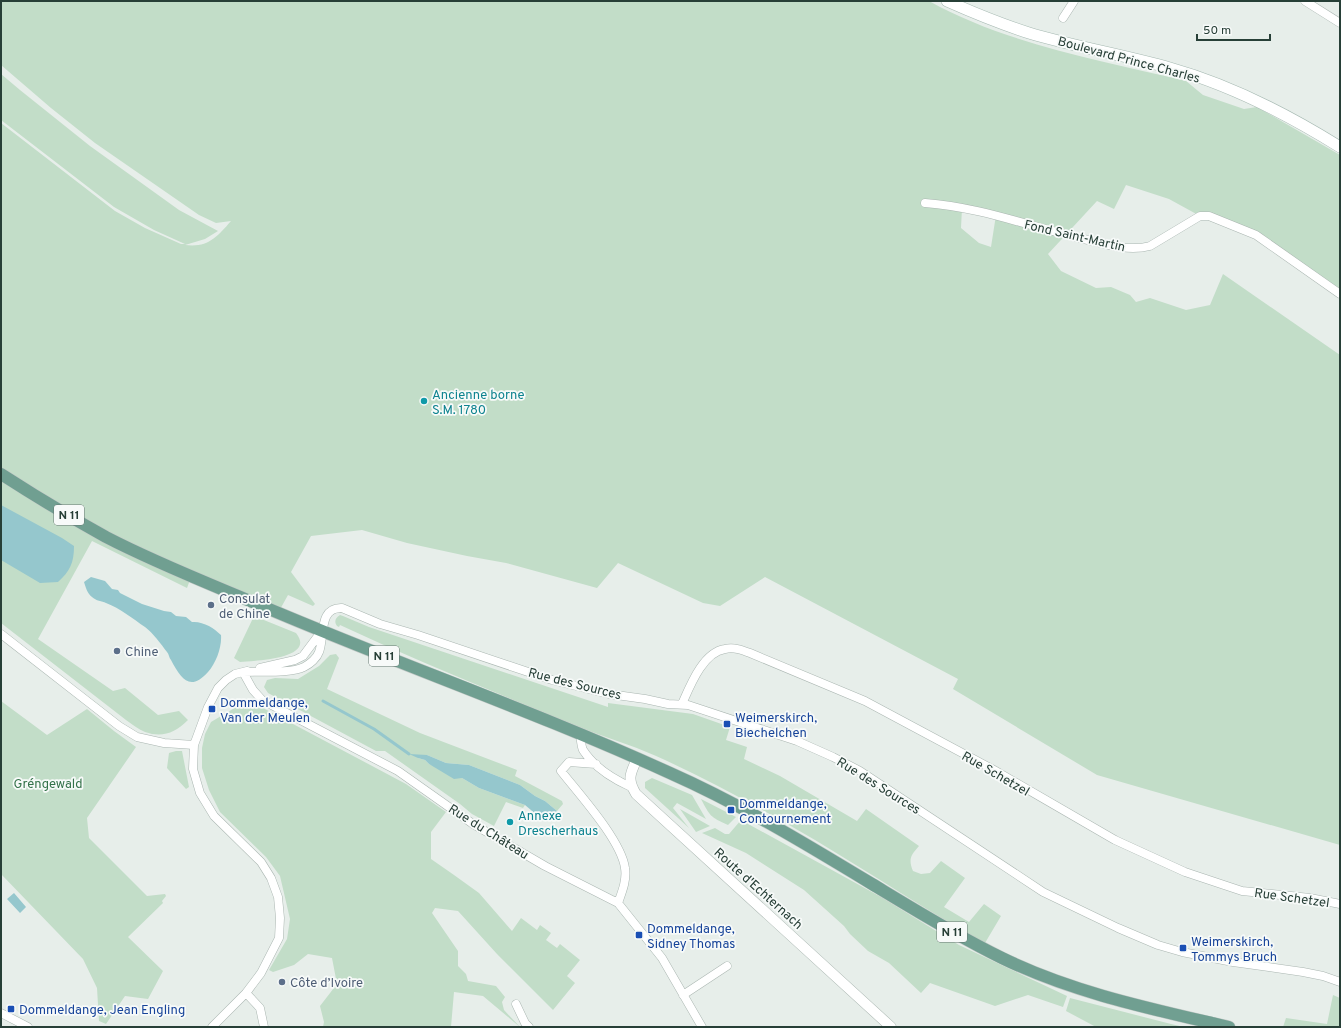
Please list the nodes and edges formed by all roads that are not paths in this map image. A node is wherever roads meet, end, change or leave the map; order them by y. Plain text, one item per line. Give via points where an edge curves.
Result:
1 (947, 1) edge
2 (1074, 1) edge
3 (1305, 1) edge
4 (1063, 18) dead end
5 (1340, 24) edge
6 (1306, 126) junction
7 (1340, 138) edge
8 (1340, 147) edge
9 (925, 204) dead end
10 (1340, 294) edge
11 (1, 474) edge
12 (322, 632) junction
13 (1, 634) edge
14 (242, 672) junction
15 (682, 704) junction
16 (580, 734) junction
17 (194, 745) junction
18 (637, 759) junction
19 (596, 764) junction
20 (631, 787) junction
21 (618, 903) junction
22 (1340, 904) edge
23 (727, 966) dead end
24 (1340, 982) edge
25 (246, 993) junction
26 (683, 995) junction
27 (516, 1004) dead end
28 (1, 1013) edge
29 (28, 1027) edge
30 (212, 1027) edge
31 (264, 1027) edge
32 (529, 1027) edge
33 (702, 1027) edge
34 (891, 1027) edge
35 (1229, 1027) edge

1 - 6 main road, Boulevard Prince Charles via 1030,33 1171,68 1217,84
2 - 4 street
3 - 5 street
6 - 7 main road, Boulevard Prince Charles
6 - 8 main road, Boulevard Prince Charles
9 - 10 street, Fond Saint-Martin via 940,204 975,211 1121,248 1150,246 1200,216 1209,216 1256,234
11 - 12 main road, N 11 via 127,547
12 - 14 street, Rue des Sources via 303,656
12 - 15 street, Rue des Sources via 327,615 337,608 342,608 380,624 552,680 609,694
12 - 16 main road, N 11
13 - 17 street via 137,737 164,743
14 - 17 street, Rue des Sources via 229,678 218,688
14 - 21 street, Rue du Château via 262,700 398,771 473,824 545,866
15 - 22 street, Rue Schetzel via 703,664 712,654 724,649 738,649 865,701 994,770 1115,840 1185,872 1242,890
15 - 24 street, Rue des Sources via 797,741 833,757 879,783 1043,892 1146,940 1182,952 1303,972
16 - 18 main road, N 11
16 - 19 street via 583,749
17 - 25 street, Rue des Sources via 193,769 200,793 214,816 261,862 271,878 278,897 279,938 262,973
18 - 20 street via 630,777
18 - 35 main road, N 11 via 698,785 754,815 946,929 1004,959 1075,988
19 - 20 street via 614,780
19 - 21 street via 569,762 561,771 605,827 619,851 625,868 625,884
20 - 34 street, Route d'Echternach
21 - 26 street, Rue du Château via 662,958
23 - 26 street
25 - 30 street, Rue des Sources
25 - 31 street via 260,1008
26 - 33 street, Rue du Château
27 - 32 street via 525,1024
28 - 29 street

